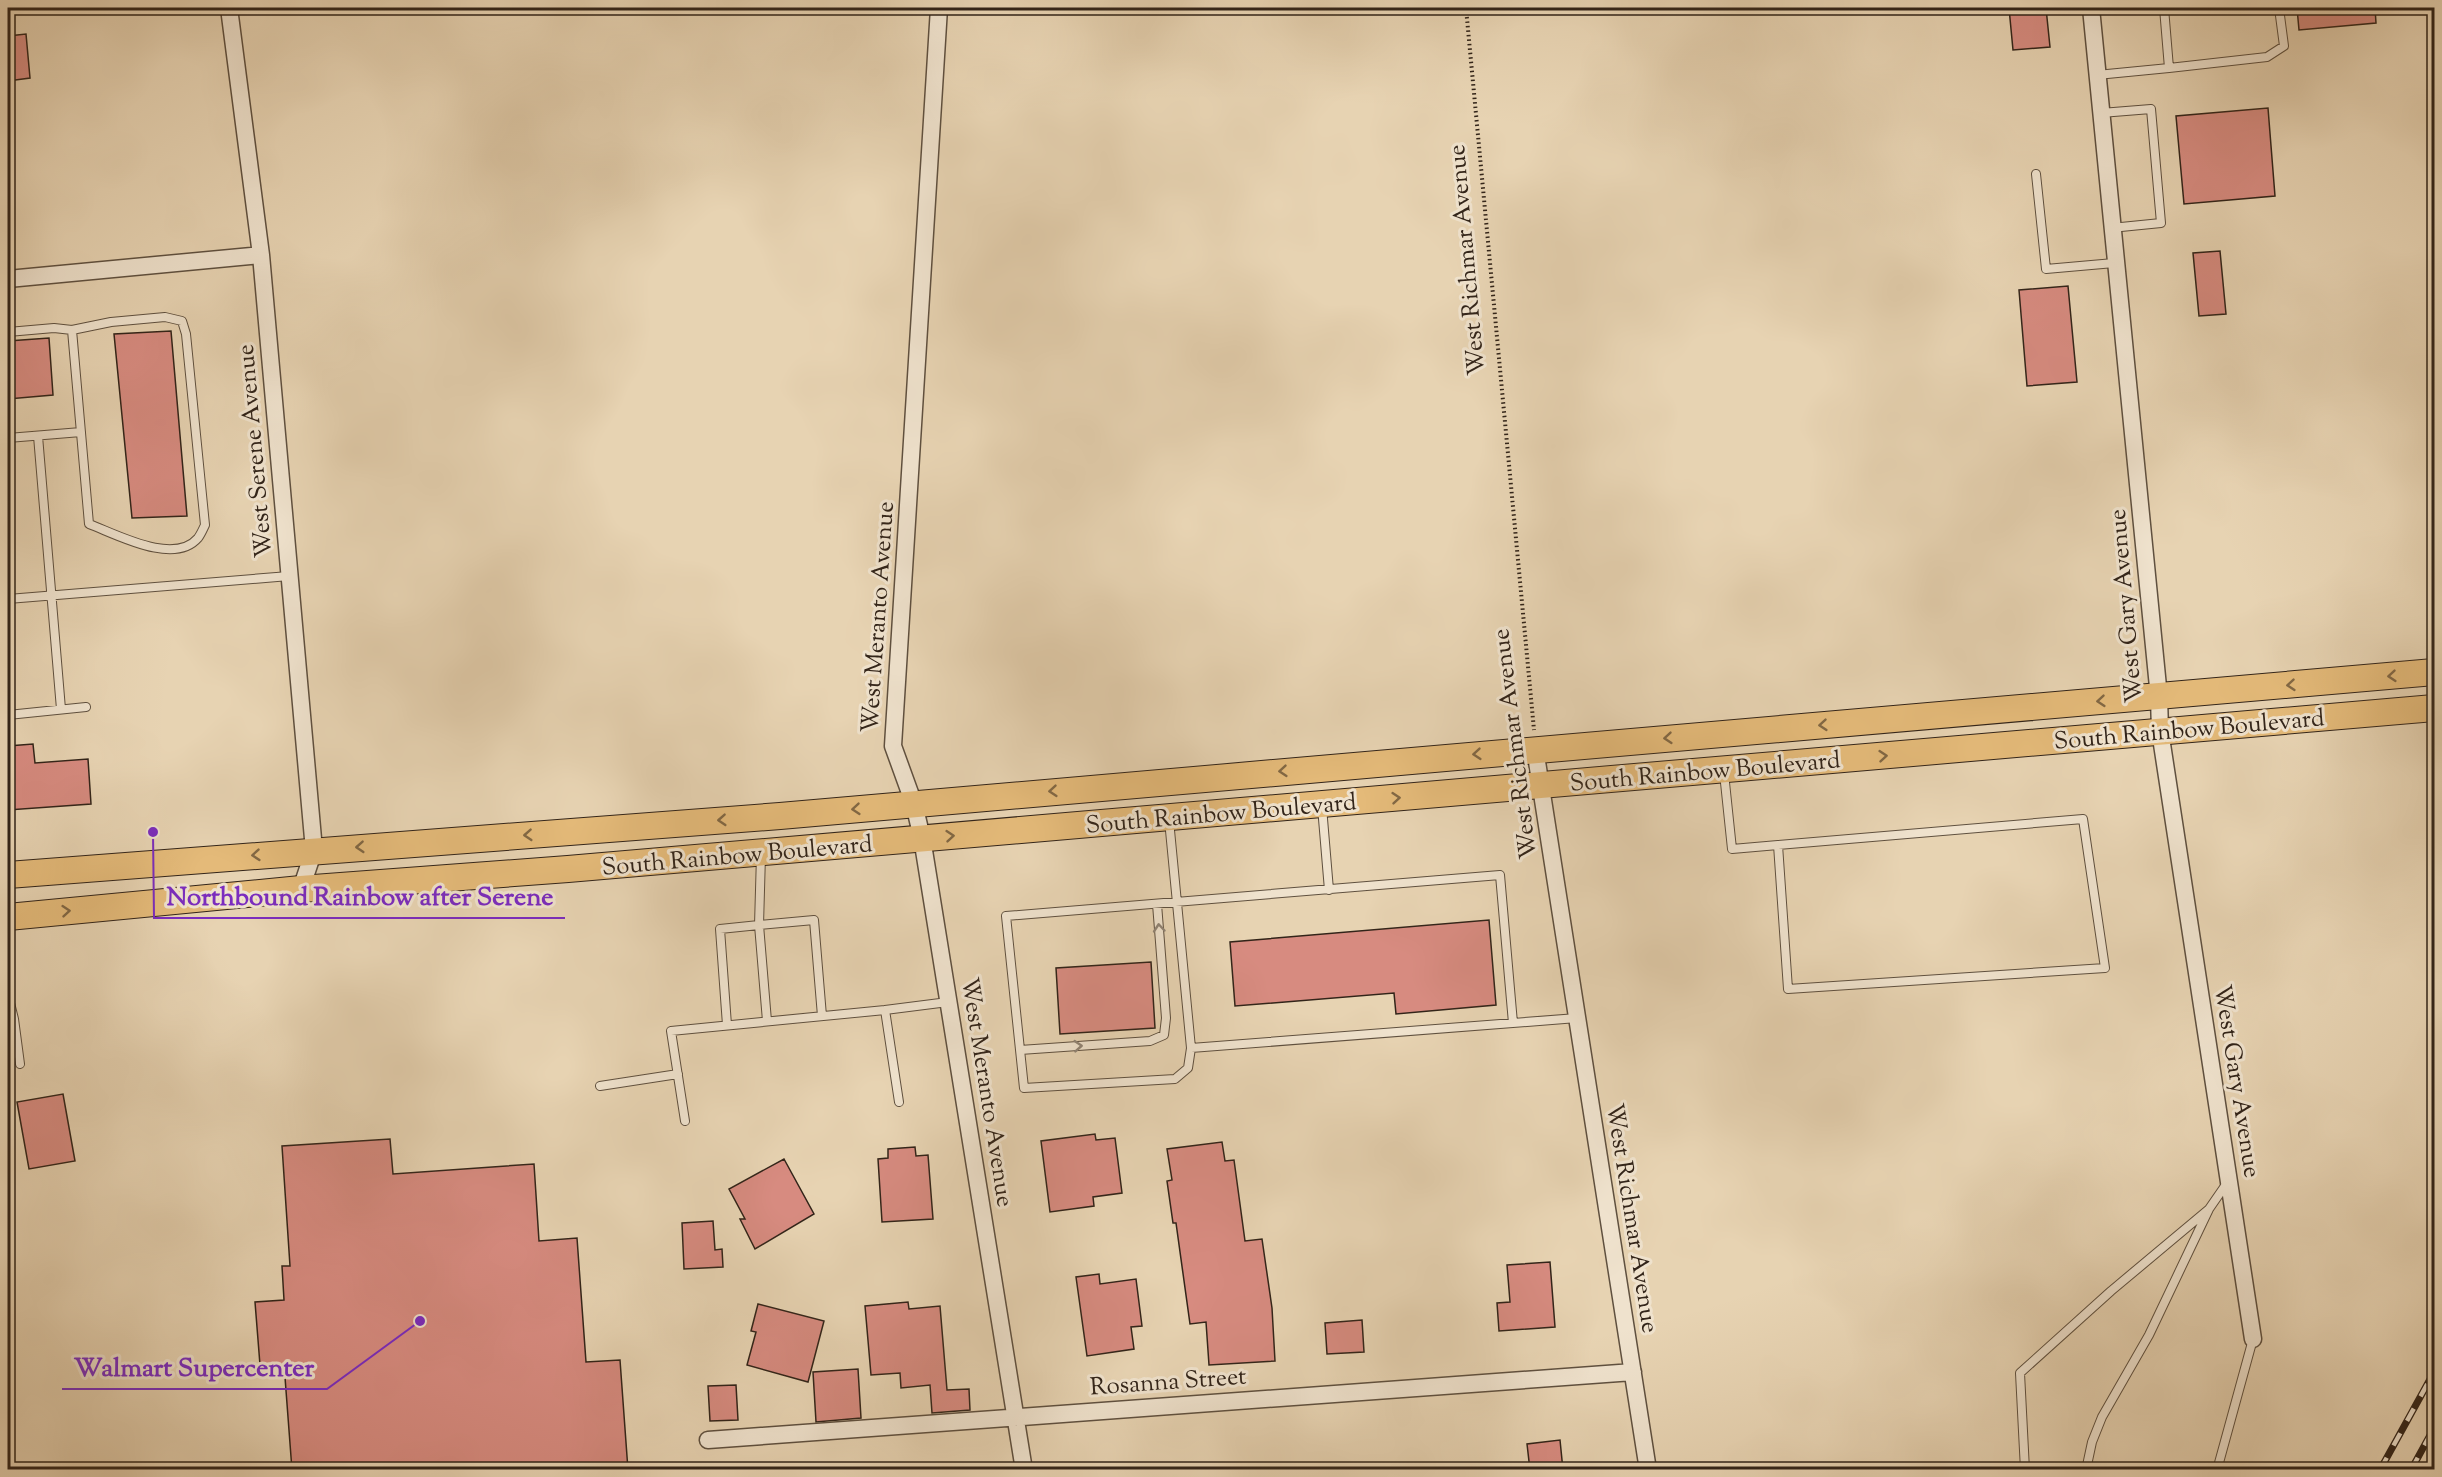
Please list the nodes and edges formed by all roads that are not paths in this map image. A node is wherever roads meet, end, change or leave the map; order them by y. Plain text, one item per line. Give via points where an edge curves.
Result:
1 (230, 8) edge
2 (939, 8) edge
3 (2091, 8) edge
4 (2163, 8) edge
5 (2279, 8) edge
6 (2169, 68) junction
7 (2097, 75) junction
8 (2101, 113) junction
9 (2036, 174) dead end
10 (2111, 228) junction
11 (261, 255) junction
12 (2114, 263) junction
13 (8, 279) edge
14 (72, 330) junction
15 (8, 332) edge
16 (81, 432) junction
17 (38, 436) junction
18 (8, 438) edge
19 (289, 576) junction
20 (51, 595) junction
21 (8, 599) edge
22 (2434, 672) edge
23 (2159, 697) junction
24 (86, 707) dead end
25 (2434, 708) edge
26 (61, 709) junction
27 (8, 715) edge
28 (2160, 731) junction
29 (1535, 749) junction
30 (1723, 770) junction
31 (1540, 785) junction
32 (914, 804) junction
33 (1322, 805) junction
34 (1169, 817) junction
35 (922, 838) junction
36 (1778, 845) junction
37 (314, 850) junction
38 (760, 853) junction
39 (8, 875) edge
40 (301, 889) junction
41 (1329, 890) junction
42 (1178, 903) junction
43 (1157, 904) junction
44 (8, 917) edge
45 (759, 925) junction
46 (8, 995) edge
47 (948, 1002) junction
48 (885, 1010) junction
49 (822, 1016) junction
50 (1577, 1018) junction
51 (767, 1021) junction
52 (1513, 1023) junction
53 (727, 1025) junction
54 (1191, 1048) junction
55 (1020, 1050) junction
56 (20, 1064) dead end
57 (678, 1074) junction
58 (600, 1086) dead end
59 (899, 1102) dead end
60 (685, 1121) dead end
61 (2229, 1181) junction
62 (2209, 1209) junction
63 (2253, 1339) joint
64 (1633, 1372) junction
65 (1016, 1417) junction
66 (708, 1440) dead end
67 (1024, 1470) edge
68 (1648, 1470) edge
69 (2025, 1470) edge
70 (2086, 1470) edge
71 (2217, 1470) edge

1 - 11 street, West Serene Avenue
2 - 32 street, West Meranto Avenue via 892,746
3 - 7 street, West Gary Avenue
4 - 6 lane
5 - 6 lane via 2284,46 2267,57
6 - 7 lane
7 - 8 street, West Gary Avenue
8 - 10 street, West Gary Avenue
8 - 10 lane via 2151,109 2161,223
9 - 12 lane via 2046,269
10 - 12 street, West Gary Avenue
11 - 13 street
11 - 19 street, West Serene Avenue
12 - 23 street, West Gary Avenue
14 - 15 lane
14 - 16 lane
14 - 16 lane via 165,317 182,321 205,525 198,538 185,546 154,549 89,524
16 - 17 lane
17 - 18 lane
17 - 20 lane
19 - 20 lane
19 - 37 street, West Serene Avenue
20 - 21 lane
20 - 26 lane
22 -> 23 main road, South Rainbow Boulevard
23 - 28 street, West Gary Avenue
23 -> 29 main road, South Rainbow Boulevard
24 - 26 lane
25 - 28 main road, South Rainbow Boulevard
26 - 27 lane
30 -> 28 main road, South Rainbow Boulevard
28 - 61 street, West Gary Avenue
29 - 31 street, West Richmar Avenue
29 -> 32 main road, South Rainbow Boulevard
30 - 31 main road, South Rainbow Boulevard
30 - 36 lane via 1732,849
33 -> 31 main road, South Rainbow Boulevard
31 - 50 street, West Richmar Avenue
32 - 35 street, West Meranto Avenue
32 -> 37 main road, South Rainbow Boulevard
33 - 34 main road, South Rainbow Boulevard
33 - 41 lane
35 -> 34 main road, South Rainbow Boulevard
34 - 42 lane
35 - 38 main road, South Rainbow Boulevard
35 - 47 street, West Meranto Avenue
36 - 36 lane via 1788,988 2105,968 2083,819
37 -> 39 main road, South Rainbow Boulevard
37 - 40 street, West Serene Avenue
38 - 40 main road, South Rainbow Boulevard
38 - 45 lane
44 -> 40 main road, South Rainbow Boulevard
41 - 42 lane
41 - 52 lane via 1500,875
42 - 43 lane
42 - 54 lane
55 -> 43 lane via 1150,1041 1164,1035
43 - 55 lane via 1006,916
45 - 49 lane via 814,920
45 - 51 lane
45 - 53 lane via 720,929
46 - 56 lane
47 - 48 lane
47 - 65 street, West Meranto Avenue
48 - 49 lane
48 - 59 lane
49 - 51 lane
50 - 52 lane
50 - 64 street, West Richmar Avenue
51 - 53 lane
52 - 54 lane
53 - 57 lane via 671,1031
54 - 55 lane via 1188,1068 1175,1079 1024,1088
57 - 58 lane
57 - 60 lane
61 - 62 lane
61 - 63 street, West Gary Avenue
62 - 69 lane via 2020,1373
62 - 70 lane via 2149,1335 2102,1417
63 - 71 lane
64 - 65 street, Rosanna Street
64 - 68 street, West Richmar Avenue
65 - 66 street, Rosanna Street
65 - 67 street, West Meranto Avenue

